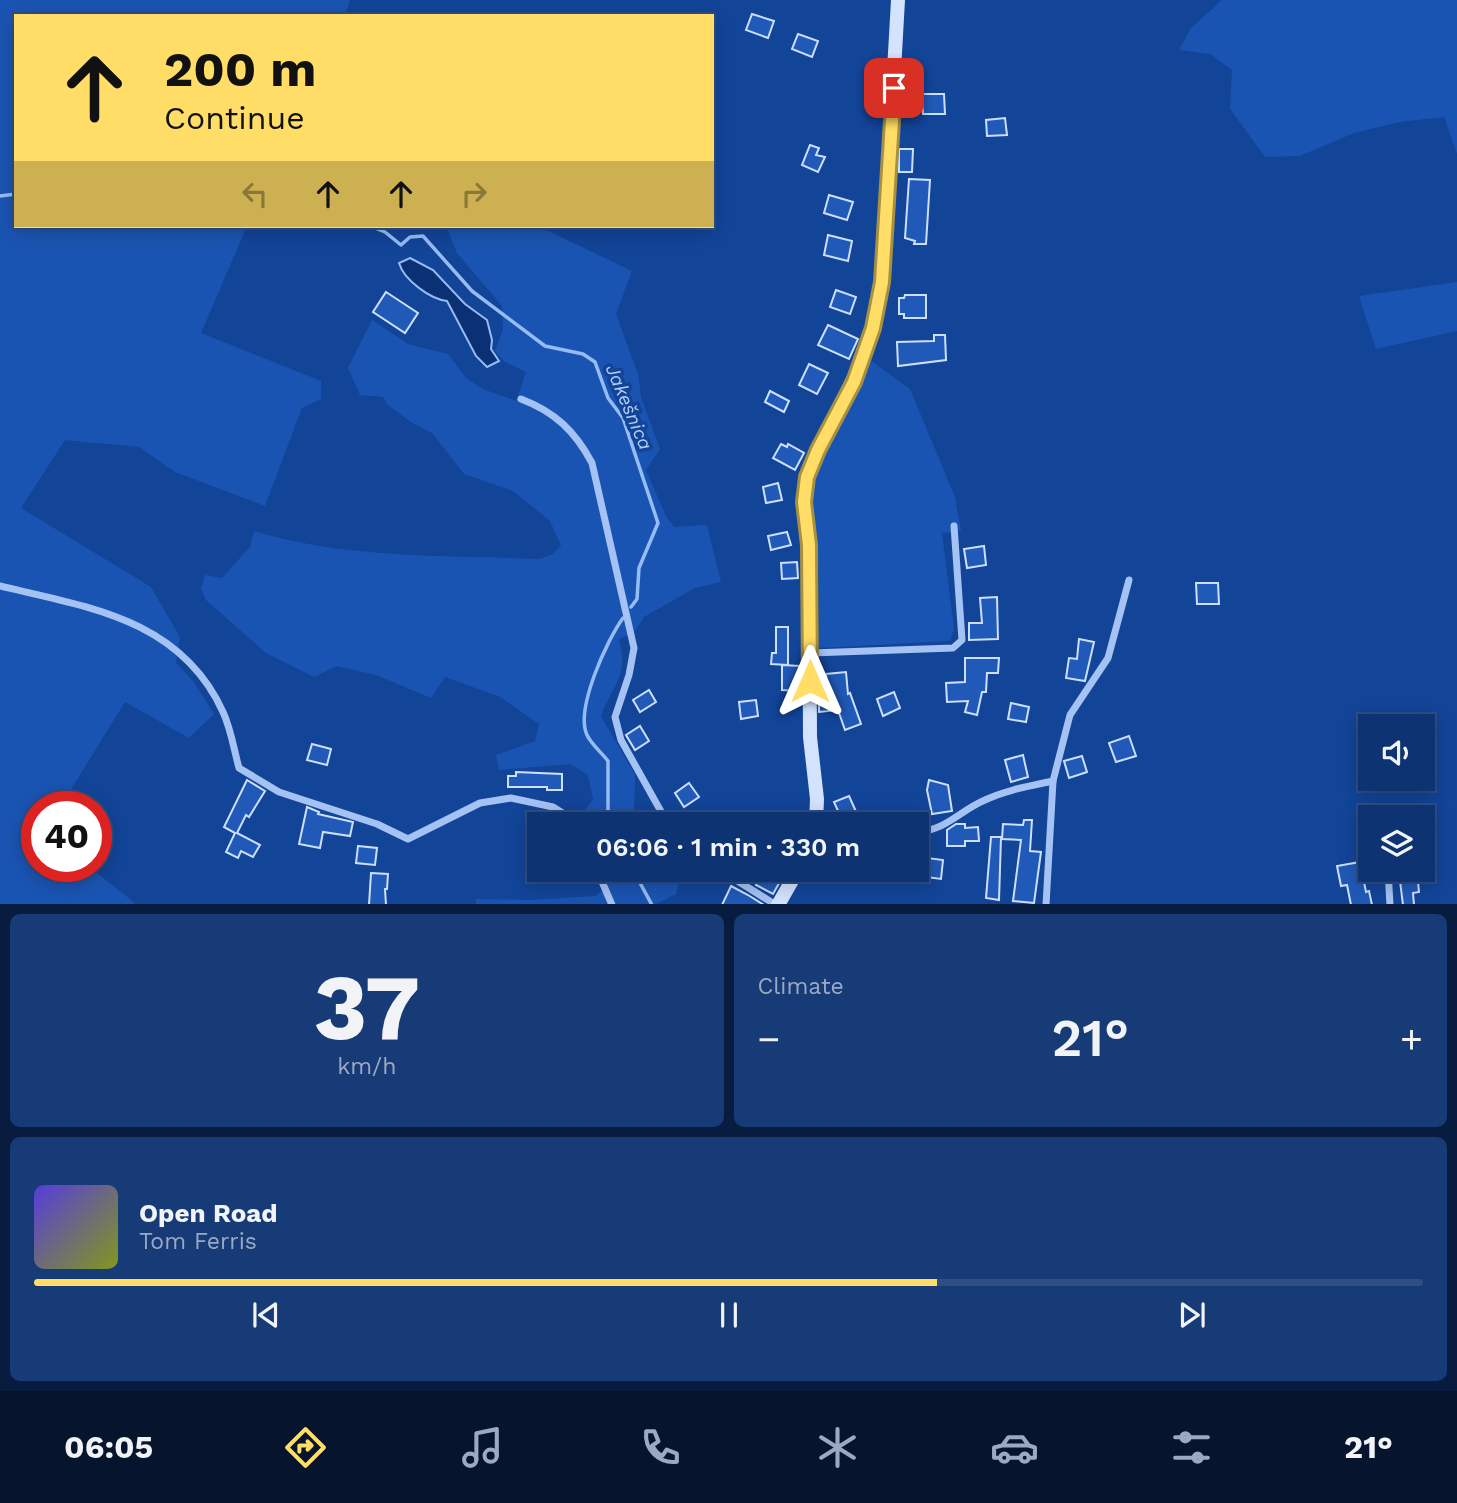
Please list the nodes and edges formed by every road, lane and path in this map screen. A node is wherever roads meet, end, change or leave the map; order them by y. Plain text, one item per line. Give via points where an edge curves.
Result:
1 (898, 0) edge
2 (521, 399) dead end
3 (954, 526) dead end
4 (1129, 580) dead end
5 (0, 586) edge
6 (811, 653) junction
7 (1053, 781) junction
8 (561, 812) edge
9 (661, 812) edge
10 (816, 812) edge
11 (929, 831) edge
12 (602, 882) edge
13 (740, 882) edge
14 (791, 882) edge
15 (1389, 882) edge
16 (612, 904) edge
17 (775, 904) edge
18 (778, 904) edge
19 (1046, 904) edge
20 (1390, 904) edge

1 - 6 street via 882,282 873,328 854,382 807,477 804,502
2 - 9 street via 563,421 592,463 634,648 615,718 621,740
3 - 6 street via 962,640 953,648
4 - 7 street via 1108,658 1070,715
5 - 8 street via 114,614 144,628 187,660 214,694 225,715 239,768 279,792 408,839 480,803 511,798
6 - 10 street via 810,737
7 - 11 street via 981,801
7 - 19 street
12 - 16 street
13 - 17 street
14 - 18 street
15 - 20 street

